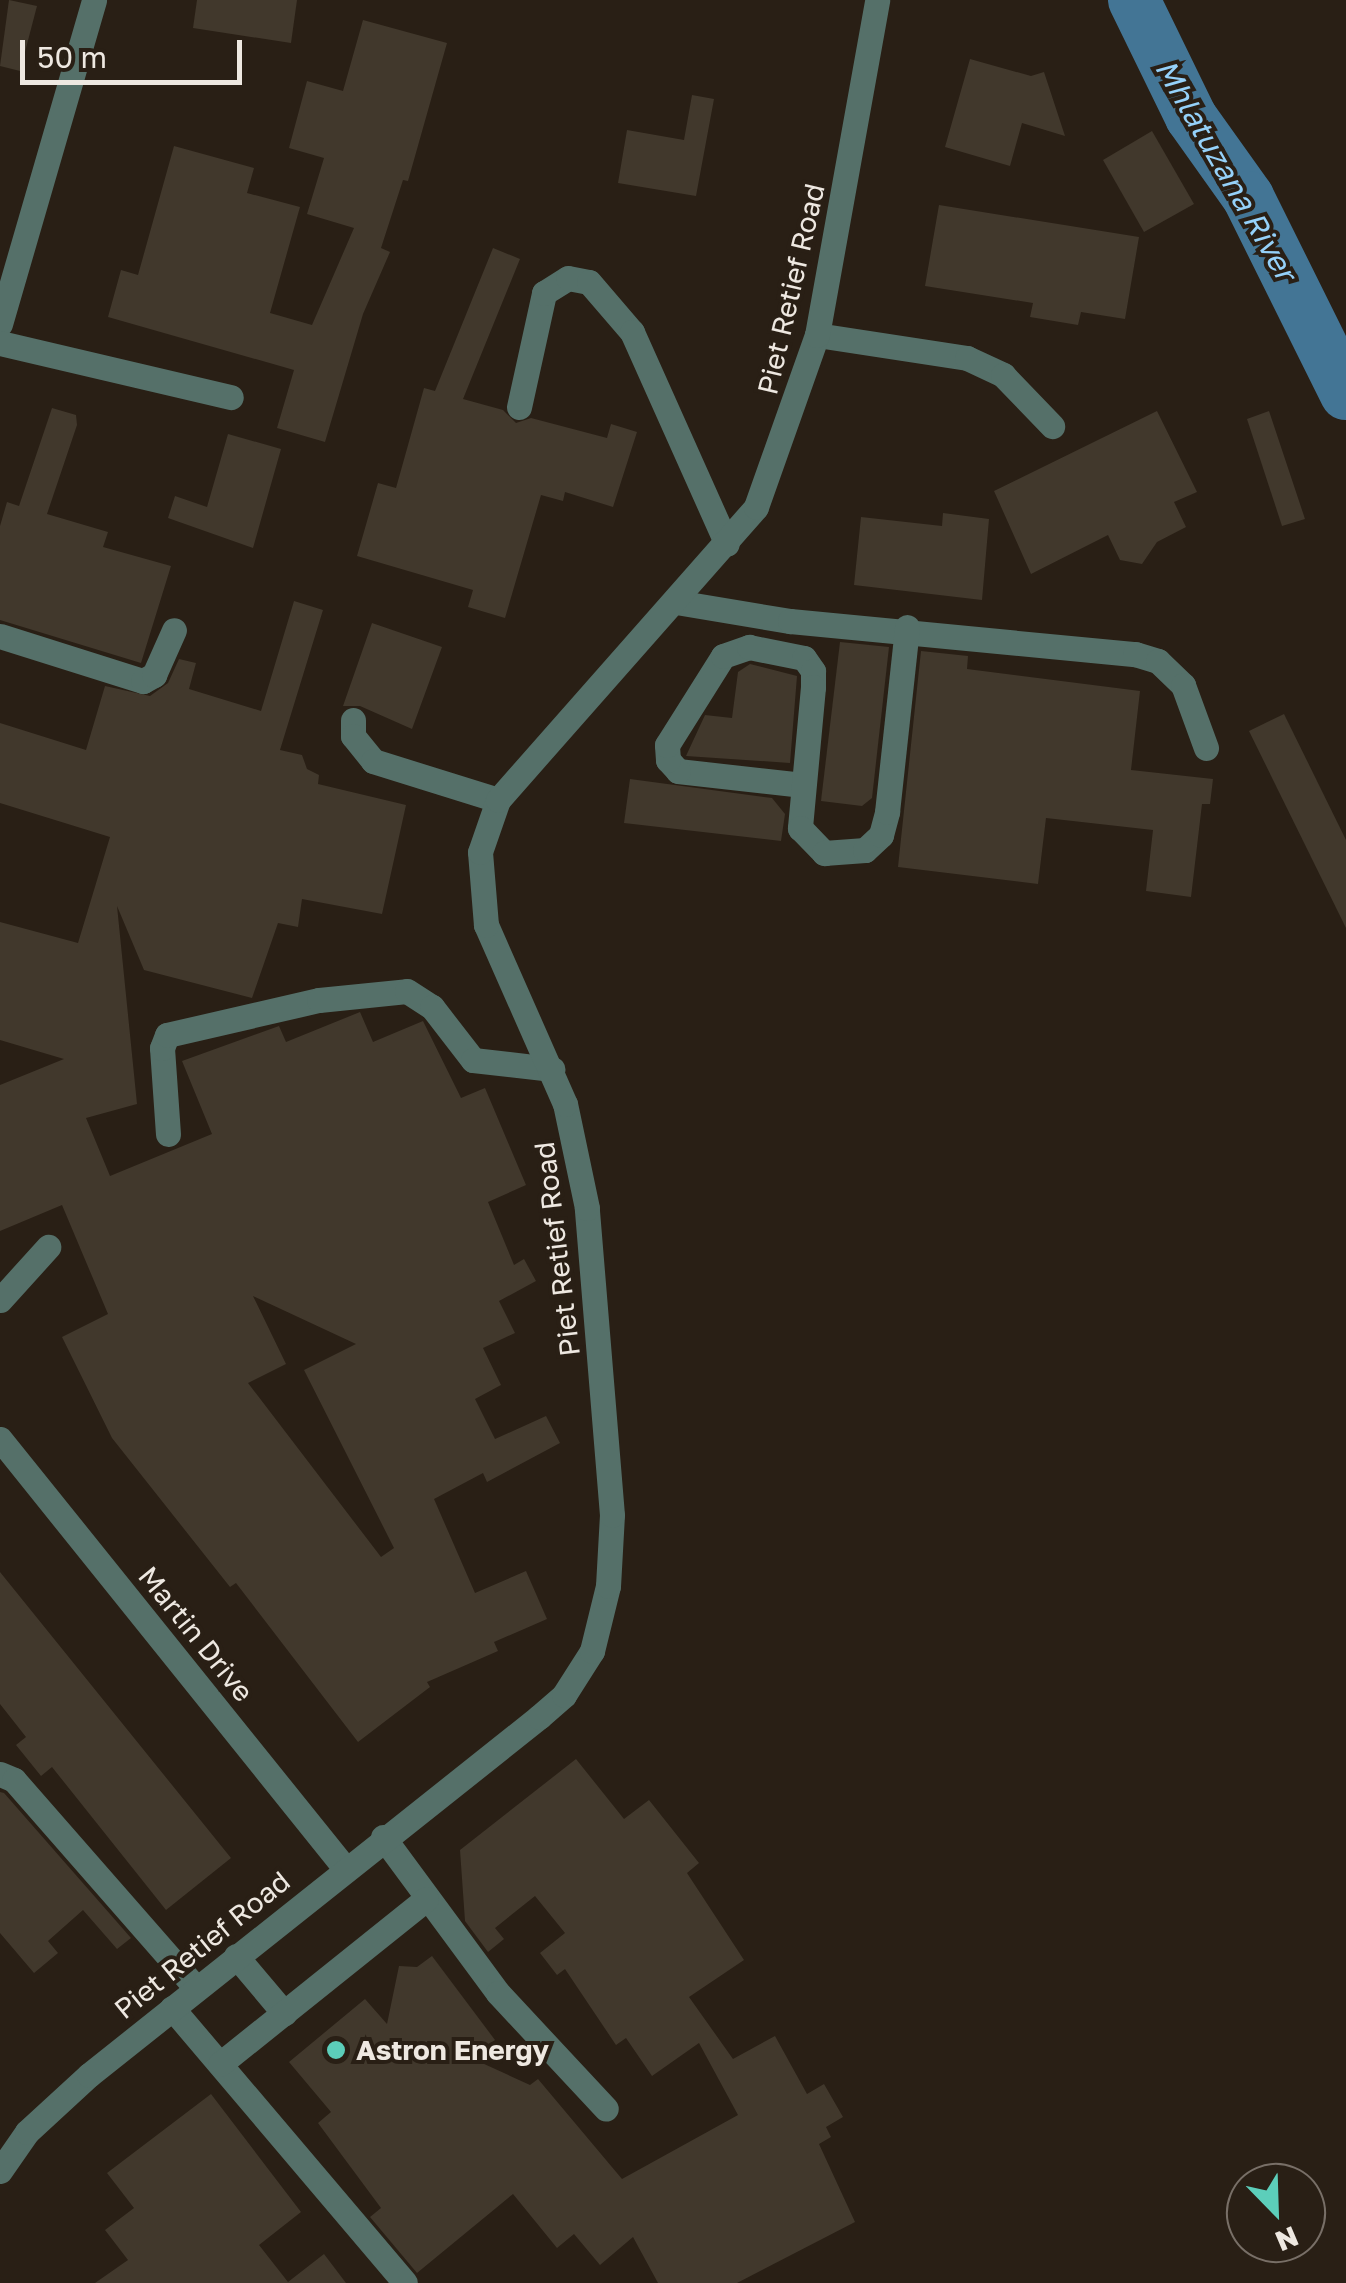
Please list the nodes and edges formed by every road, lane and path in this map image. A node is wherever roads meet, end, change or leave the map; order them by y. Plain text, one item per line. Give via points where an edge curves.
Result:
1 (94, 0) edge
2 (878, 0) edge
3 (0, 324) edge
4 (816, 335) junction
5 (0, 343) edge
6 (231, 397) dead end
7 (519, 407) dead end
8 (1052, 426) dead end
9 (727, 544) junction
10 (676, 602) junction
11 (753, 616) junction
12 (907, 627) junction
13 (174, 630) dead end
14 (0, 636) edge
15 (750, 647) junction
16 (352, 720) dead end
17 (1206, 748) dead end
18 (803, 785) junction
19 (498, 800) junction
20 (552, 1069) junction
21 (168, 1134) dead end
22 (48, 1247) dead end
23 (0, 1300) edge
24 (0, 1438) edge
25 (0, 1774) edge
26 (384, 1837) junction
27 (344, 1867) junction
28 (426, 1899) junction
29 (236, 1956) junction
30 (196, 1988) junction
31 (172, 2008) junction
32 (284, 2013) junction
33 (220, 2064) junction
34 (606, 2109) dead end
35 (0, 2171) edge
36 (404, 2283) edge

1 - 3 street
2 - 4 street, Piet Retief Road
4 - 8 street via 967,358 1002,375
4 - 9 street, Piet Retief Road via 756,507
5 - 6 street
7 - 9 street via 544,293 568,278 590,282 632,332
9 - 10 street, Piet Retief Road
10 - 11 street
10 - 19 street, Piet Retief Road
11 - 12 street
11 - 15 street
12 - 17 street via 1080,644 1158,661 1183,686
12 - 18 street via 887,812 876,843 840,853 812,848 800,828
13 - 14 street via 154,675 143,681
15 - 18 street via 804,658 813,672
15 - 18 street via 723,656 667,745 668,760 678,770
16 - 19 street via 353,736 373,761
19 - 20 street, Piet Retief Road via 480,852 481,904 499,959
20 - 21 street via 473,1060 432,1007 407,990 319,1000 167,1035 162,1048
20 - 26 street, Piet Retief Road via 576,1135 607,1411 612,1515 602,1620 592,1652 564,1694
22 - 23 street
24 - 27 street, Martin Drive
25 - 30 street via 14,1780
26 - 27 street, Piet Retief Road
26 - 28 street
27 - 29 street, Piet Retief Road
28 - 32 street
28 - 34 street via 498,1994
29 - 30 street, Piet Retief Road
29 - 32 street
30 - 31 street, Piet Retief Road
31 - 33 street
31 - 35 street, Piet Retief Road via 47,2112
32 - 33 street
33 - 36 street

